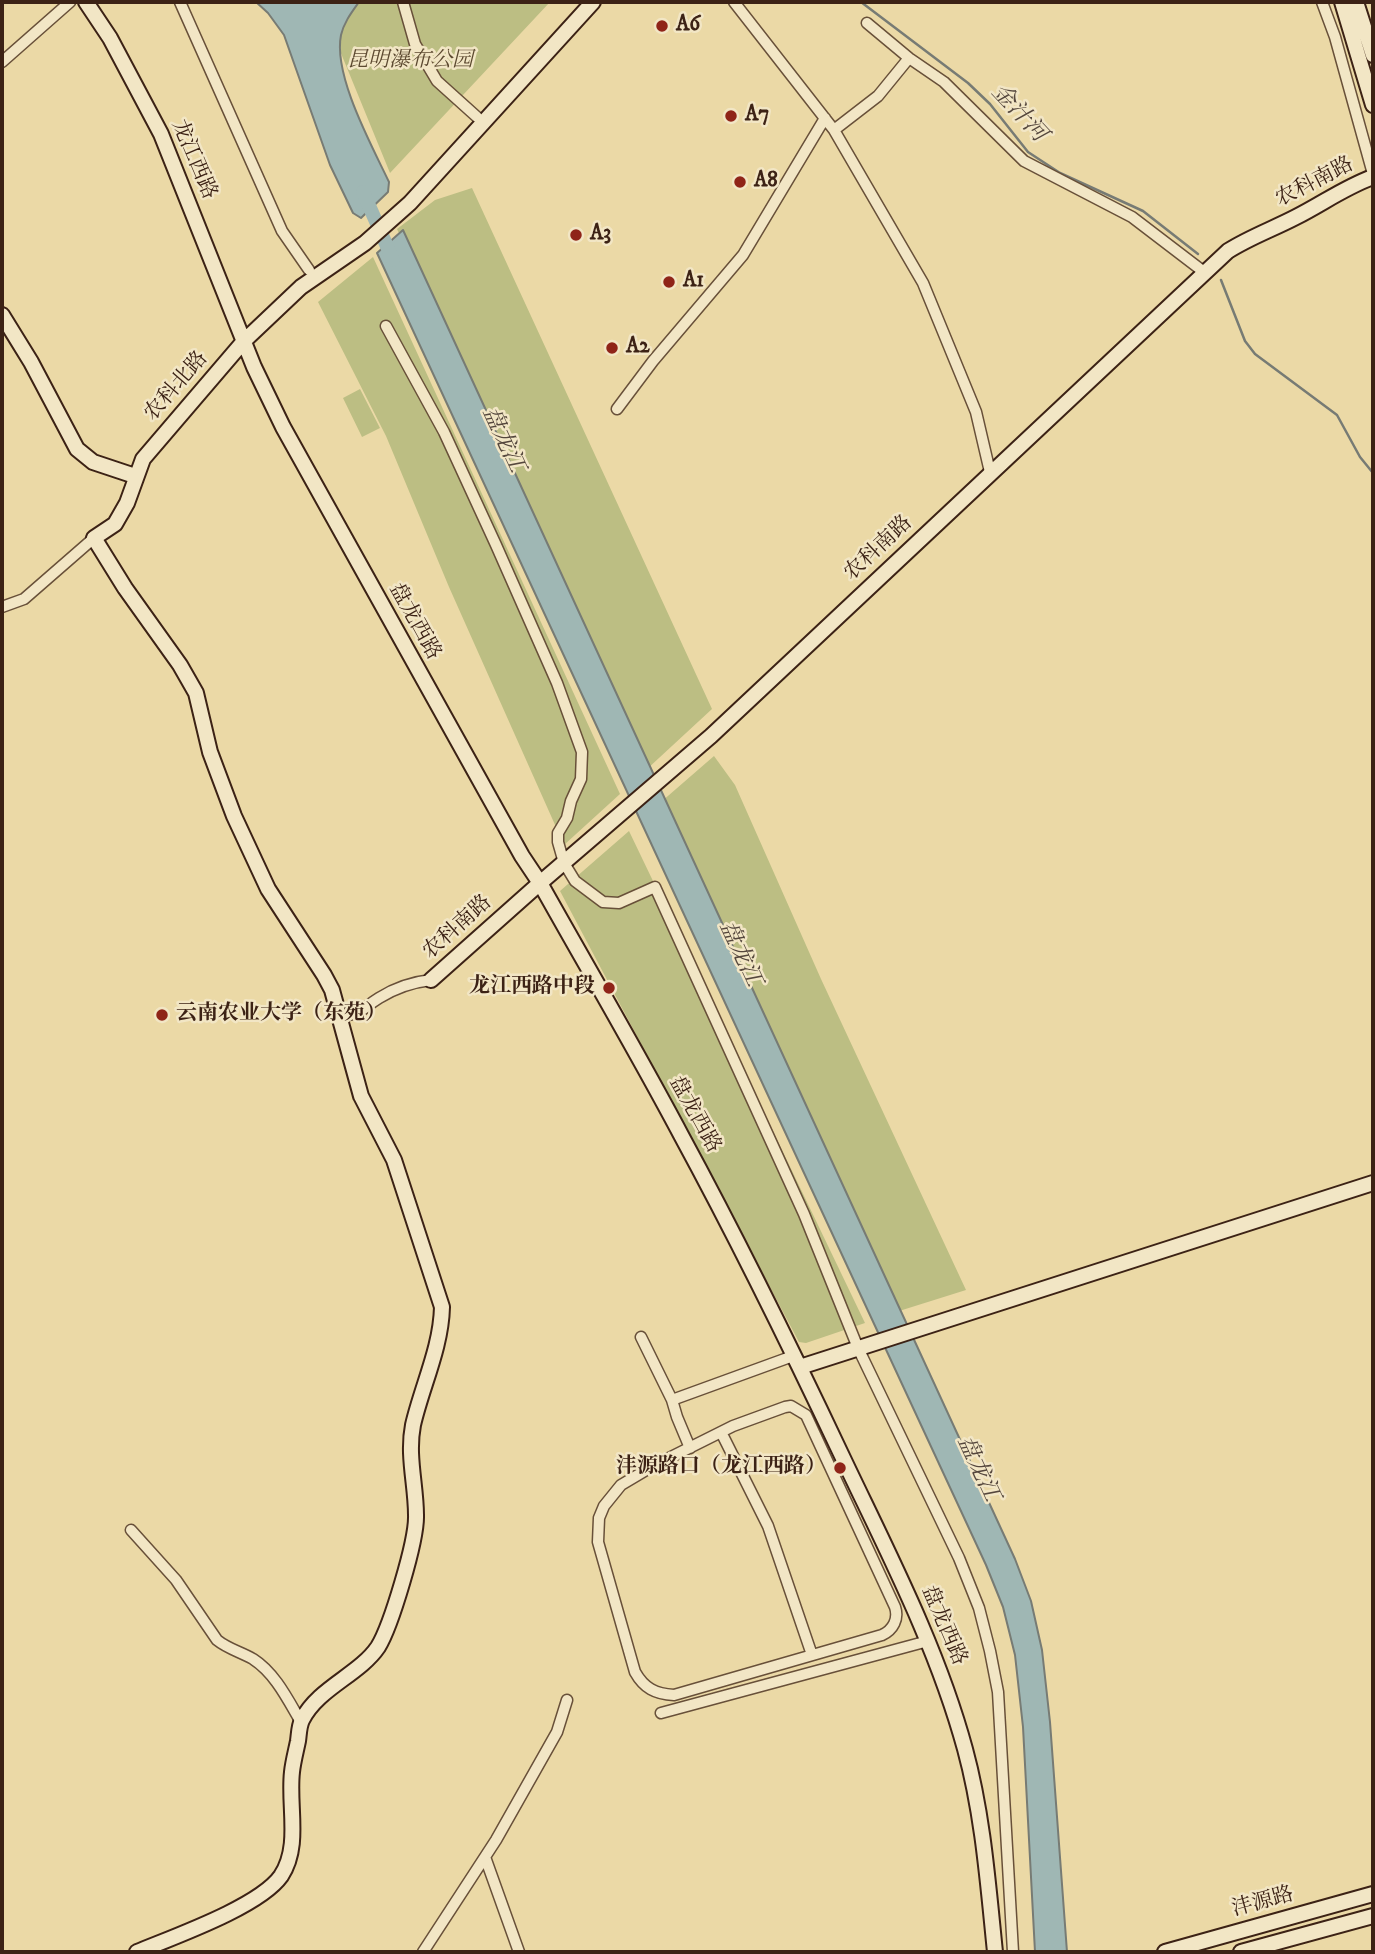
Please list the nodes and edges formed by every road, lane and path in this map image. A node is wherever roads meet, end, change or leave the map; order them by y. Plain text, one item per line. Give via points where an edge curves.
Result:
1 (70, 2) edge
2 (86, 2) edge
3 (180, 2) edge
4 (403, 2) edge
5 (583, 2) edge
6 (593, 2) edge
7 (734, 2) edge
8 (1322, 2) edge
9 (1342, 2) edge
10 (1356, 2) edge
11 (867, 23) dead end
12 (1373, 55) edge
13 (909, 58) junction
14 (2, 62) edge
15 (1373, 105) edge
16 (477, 117) junction
17 (825, 118) junction
18 (834, 130) junction
19 (1373, 176) edge
20 (407, 200) junction
21 (363, 240) junction
22 (309, 270) junction
23 (1204, 272) junction
24 (2, 316) edge
25 (386, 326) dead end
26 (243, 337) junction
27 (617, 409) dead end
28 (990, 472) junction
29 (135, 476) junction
30 (94, 538) junction
31 (2, 607) edge
32 (564, 863) junction
33 (540, 883) junction
34 (432, 980) joint
35 (340, 1016) junction
36 (1373, 1183) edge
37 (641, 1337) dead end
38 (858, 1349) junction
39 (796, 1361) junction
40 (672, 1400) junction
41 (721, 1432) junction
42 (690, 1448) junction
43 (131, 1530) dead end
44 (928, 1641) junction
45 (812, 1655) junction
46 (567, 1700) dead end
47 (661, 1713) dead end
48 (301, 1722) junction
49 (485, 1857) junction
50 (1373, 1894) edge
51 (1373, 1916) edge
52 (137, 1952) edge
53 (423, 1952) edge
54 (519, 1952) edge
55 (995, 1952) edge
56 (1013, 1952) edge
57 (1165, 1952) edge
58 (1241, 1952) edge

1 - 14 street
2 - 26 street, 龙江西路 via 160,134
3 - 22 street via 282,231
4 - 16 street via 415,44 436,81
5 - 16 street
6 - 20 street via 442,171
7 - 17 street
8 - 19 street
9 - 15 street
10 - 12 street
11 - 13 street
13 - 18 street via 878,96
13 - 23 street via 944,82 1024,162 1132,217
16 - 20 street
17 - 18 street
17 - 27 street via 743,255
18 - 28 street via 923,284 976,412
19 - 23 street, 农科南路 via 1248,238
20 - 21 street
21 - 22 street, 农科北路
21 - 26 street, 农科北路
22 - 26 street, 农科北路
23 - 28 street, 农科南路
24 - 29 street via 77,449 93,462
25 - 32 street via 444,432 557,683 582,752 581,779 558,833
26 - 29 street, 农科北路 via 143,459
26 - 33 street, 盘龙西路 via 282,427 323,503
28 - 32 street, 农科南路 via 673,770
29 - 30 street, 农科北路 via 115,524
30 - 31 street via 24,599
30 - 35 street via 196,693 210,752 234,816 268,889 324,975
32 - 33 street, 农科南路
32 - 38 street via 575,881 603,902 619,903 655,887 804,1214
33 - 34 street, 农科南路
33 - 39 street, 盘龙西路 via 680,1131
34 - 35 street via 411,983 378,998 361,1012
35 - 48 street via 361,1096 394,1160 421,1237 442,1307 442,1326 413,1426 415,1531 386,1632 376,1649 310,1708
36 - 38 street
37 - 40 street
38 - 39 street
38 - 56 street via 979,1608 998,1692
39 - 40 street
39 - 44 street, 盘龙西路
40 - 42 street
41 - 42 street
41 - 45 street via 768,1525
41 - 45 street via 785,1407 802,1411 895,1607 896,1618 886,1634
42 - 45 street via 621,1485 598,1518 603,1567 635,1672 656,1693 674,1695
43 - 48 street via 176,1580 217,1640 270,1673
44 - 47 street
44 - 55 street, 盘龙西路 via 961,1734 977,1798
46 - 49 street via 557,1732
48 - 52 street via 292,1772 292,1845 282,1874 259,1897
49 - 53 street
49 - 54 street
50 - 57 street, 沣源路
51 - 58 street, 沣源路

